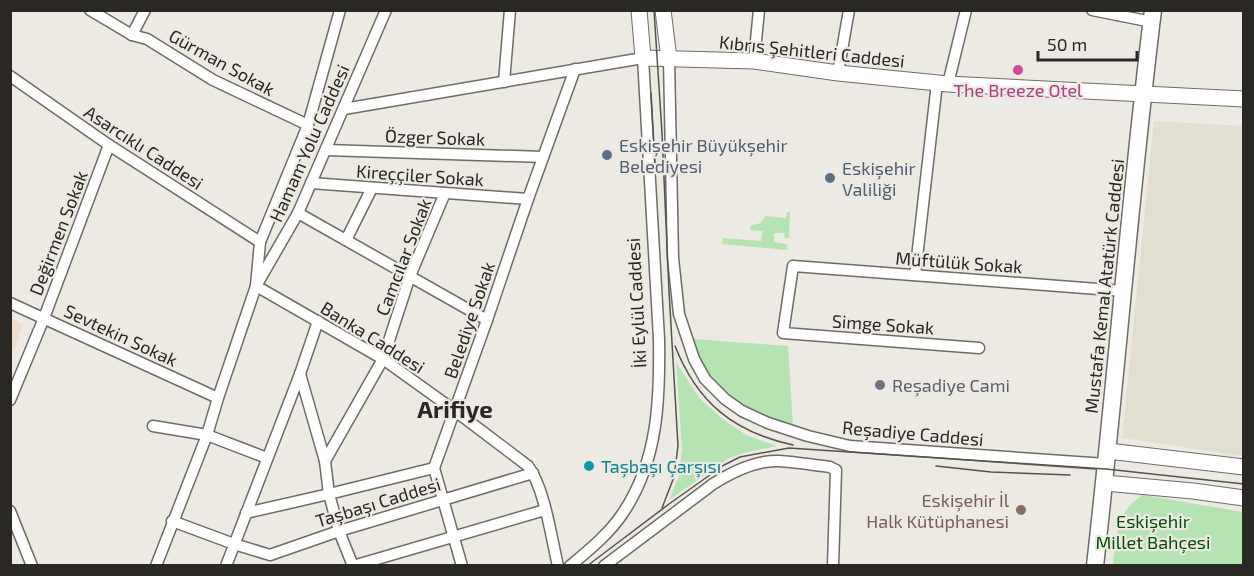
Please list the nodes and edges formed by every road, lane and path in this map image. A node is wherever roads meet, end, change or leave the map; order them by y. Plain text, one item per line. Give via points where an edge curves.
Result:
1 (90, 10) edge
2 (145, 10) edge
3 (340, 10) edge
4 (386, 10) edge
5 (510, 10) edge
6 (639, 10) edge
7 (663, 10) edge
8 (759, 10) edge
9 (849, 10) edge
10 (966, 10) edge
11 (1092, 10) edge
12 (1152, 16) edge
13 (132, 34) junction
14 (643, 58) junction
15 (669, 58) junction
16 (754, 61) junction
17 (575, 69) junction
18 (838, 73) junction
19 (10, 76) edge
20 (504, 81) junction
21 (942, 84) junction
22 (1143, 94) junction
23 (1244, 99) edge
24 (344, 109) junction
25 (308, 125) junction
26 (109, 145) junction
27 (326, 150) junction
28 (543, 157) junction
29 (311, 183) junction
30 (372, 188) junction
31 (446, 193) junction
32 (528, 199) junction
33 (298, 213) junction
34 (346, 240) junction
35 (261, 242) junction
36 (915, 275) junction
37 (410, 276) junction
38 (256, 286) junction
39 (1124, 291) junction
40 (10, 303) edge
41 (44, 318) junction
42 (487, 320) junction
43 (318, 321) junction
44 (783, 333) joint
45 (979, 348) dead end
46 (383, 359) junction
47 (300, 374) junction
48 (218, 398) junction
49 (10, 399) edge
50 (454, 410) junction
51 (153, 426) dead end
52 (207, 435) junction
53 (1107, 457) junction
54 (267, 458) junction
55 (325, 461) junction
56 (1244, 467) edge
57 (434, 468) junction
58 (533, 472) junction
59 (1105, 483) junction
60 (329, 494) junction
61 (1244, 498) edge
62 (443, 500) junction
63 (545, 510) junction
64 (10, 511) edge
65 (246, 513) junction
66 (172, 521) junction
67 (339, 531) junction
68 (453, 536) junction
69 (234, 544) junction
70 (268, 560) edge
71 (353, 565) edge
72 (32, 566) edge
73 (156, 566) edge
74 (226, 566) edge
75 (462, 566) edge
76 (558, 566) edge
77 (570, 566) edge
78 (604, 566) edge
79 (833, 566) edge
80 (1095, 566) edge

1 - 13 street, Gürman Sokak
2 - 13 street
3 - 25 street, Hamam Yolu Caddesi
4 - 24 street, Hamam Yolu Caddesi
5 - 20 street
6 - 14 main road, İki Eylül Caddesi
7 - 15 main road
8 - 16 street
9 - 18 street
10 - 21 street
11 - 12 street
12 - 22 main road, Mustafa Kemal Atatürk Caddesi
13 - 25 street, Gürman Sokak via 147,39 213,80
14 - 15 main road, Kıbrıs Şehitleri Caddesi
14 - 17 street, Kıbrıs Şehitleri Caddesi
14 - 77 street, İki Eylül Caddesi via 659,339 655,431 638,488 622,515 600,541
15 - 16 main road, Kıbrıs Şehitleri Caddesi
15 - 53 street, Reşadiye Caddesi via 673,258 679,314 694,359 705,379 725,399 768,423 850,446
16 - 18 main road, Kıbrıs Şehitleri Caddesi
17 - 20 street, Kıbrıs Şehitleri Caddesi
17 - 28 street, Belediye Sokak
18 - 21 main road, Kıbrıs Şehitleri Caddesi
19 - 26 street, Asarcıklı Caddesi
20 - 24 street, Kıbrıs Şehitleri Caddesi
21 - 22 main road, Kıbrıs Şehitleri Caddesi
21 - 36 street
22 - 23 main road, Kıbrıs Şehitleri Caddesi
22 - 39 main road, Mustafa Kemal Atatürk Caddesi
24 - 27 street, Hamam Yolu Caddesi
25 - 35 street, Hamam Yolu Caddesi
26 - 35 street, Asarcıklı Caddesi
26 - 41 street, Değirmen Sokak
27 - 28 street, Özger Sokak
27 - 29 street, Hamam Yolu Caddesi
28 - 32 street, Belediye Sokak
29 - 30 street, Kireççiler Sokak
29 - 33 street, Hamam Yolu Caddesi
30 - 31 street, Kireççiler Sokak
30 - 34 street
31 - 32 street, Kireççiler Sokak
31 - 37 street, Camcılar Sokak
32 - 42 street, Belediye Sokak
33 - 34 street
33 - 38 street, Hamam Yolu Caddesi
34 - 37 street
35 - 38 street, Hamam Yolu Caddesi
36 - 39 street, Müftülük Sokak
36 - 44 street, Müftülük Sokak via 793,266
37 - 42 street
37 - 46 street, Camcılar Sokak
38 - 43 street, Banka Caddesi
38 - 48 street, Hamam Yolu Caddesi
39 - 53 main road, Mustafa Kemal Atatürk Caddesi
40 - 41 street, Sevtekin Sokak
41 - 48 street, Sevtekin Sokak
41 - 49 street, Değirmen Sokak
42 - 50 street, Belediye Sokak
43 - 46 street, Banka Caddesi
43 - 47 street
44 - 45 street, Simge Sokak
46 - 50 street, Banka Caddesi
46 - 55 street, Camcılar Sokak
47 - 54 street
47 - 55 street
48 - 52 street, Hamam Yolu Caddesi
50 - 57 street, Belediye Sokak
50 - 58 street, Banka Caddesi
51 - 52 street
52 - 54 street
52 - 66 street, Hamam Yolu Caddesi
53 - 56 main road
53 - 59 main road, Mustafa Kemal Atatürk Caddesi
54 - 65 street
55 - 60 street
57 - 60 street
57 - 62 street
58 - 62 street, Taşbaşı Caddesi
58 - 63 street
59 - 61 main road
59 - 80 main road, Mustafa Kemal Atatürk Caddesi
60 - 65 street
60 - 67 street
62 - 67 street, Taşbaşı Caddesi
62 - 68 street
63 - 68 street
63 - 76 street
64 - 72 street
65 - 69 street
66 - 69 street, Taşbaşı Caddesi
66 - 73 street, Hamam Yolu Caddesi
67 - 70 street, Taşbaşı Caddesi
67 - 71 street
68 - 71 street
68 - 75 street
69 - 70 street, Taşbaşı Caddesi
69 - 74 street
78 - 79 street via 729,474 777,461 836,470

